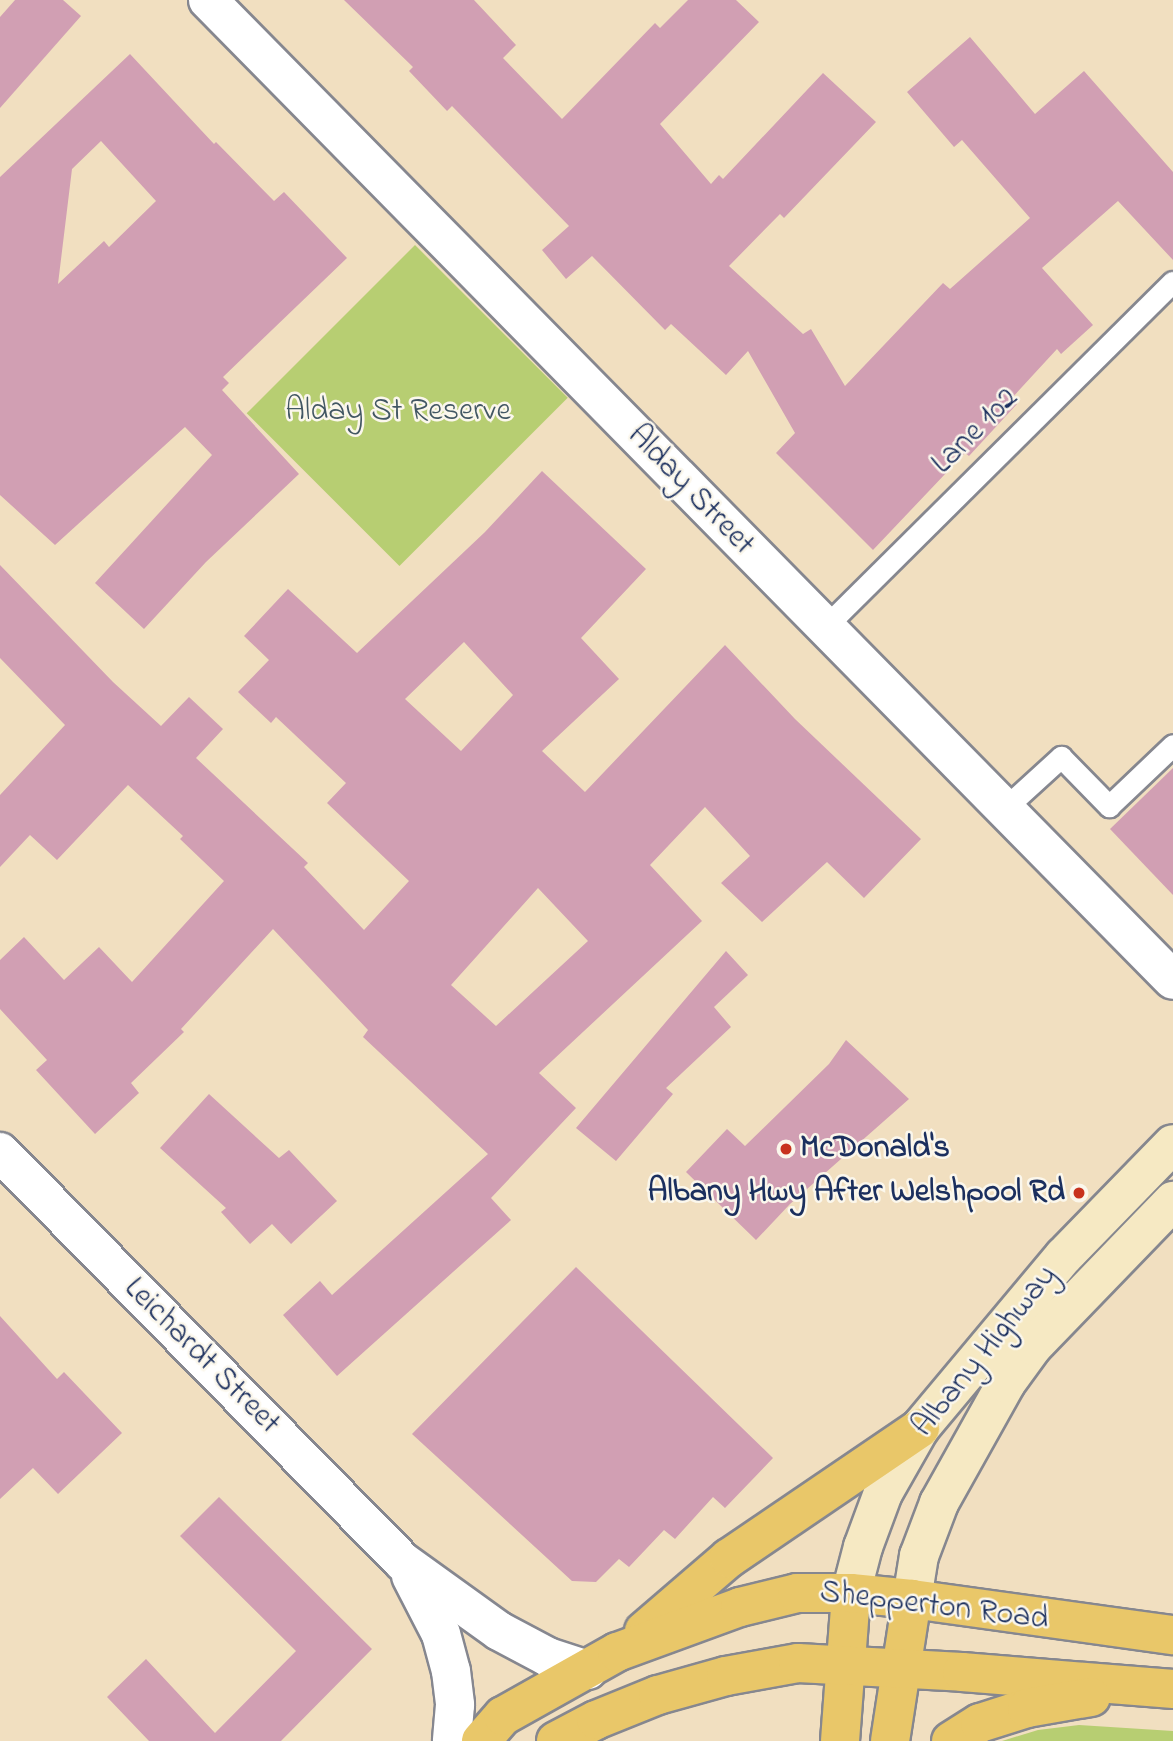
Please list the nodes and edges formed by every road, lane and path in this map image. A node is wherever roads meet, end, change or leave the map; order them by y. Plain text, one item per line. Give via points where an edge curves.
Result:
1 (208, 0) edge
2 (1173, 282) edge
3 (824, 628) junction
4 (1173, 745) edge
5 (1005, 808) junction
6 (1173, 980) edge
7 (1173, 1144) edge
8 (0, 1152) edge
9 (1173, 1201) edge
10 (920, 1428) junction
11 (403, 1562) junction
12 (851, 1593) junction
13 (912, 1599) junction
14 (1173, 1635) edge
15 (603, 1661) junction
16 (899, 1667) junction
17 (846, 1668) junction
18 (1164, 1689) edge
19 (452, 1741) edge
20 (481, 1741) edge
21 (555, 1741) edge
22 (840, 1741) edge
23 (890, 1741) edge
24 (951, 1741) edge

1 - 3 street, Alday Street
2 - 3 lane, Lane 102
3 - 5 street, Alday Street
4 - 5 lane via 1109,806 1060,757
5 - 6 street, Alday Street
7 - 10 main road, Albany Highway via 1064,1256
8 - 11 street, Leichardt Street
9 - 13 main road, Albany Highway via 1033,1346 1006,1383 939,1503 919,1556
10 - 12 main road, Albany Highway via 883,1493
10 - 15 main road via 729,1558
11 - 15 street, Leichardt Street via 499,1632 548,1657
11 - 19 street, Leichardt Street via 441,1634 455,1704
12 - 13 main road, Shepperton Road
12 - 15 main road, Shepperton Road via 797,1593 740,1607
12 - 17 main road
13 - 14 main road, Shepperton Road
13 - 16 main road
15 - 20 main road, Shepperton Road via 503,1716
16 - 17 main road, Shepperton Road
16 - 18 main road, Shepperton Road
16 - 23 main road
17 - 21 main road, Shepperton Road via 798,1663 726,1676 658,1695
17 - 22 main road
18 - 24 main road via 1027,1708 980,1723

